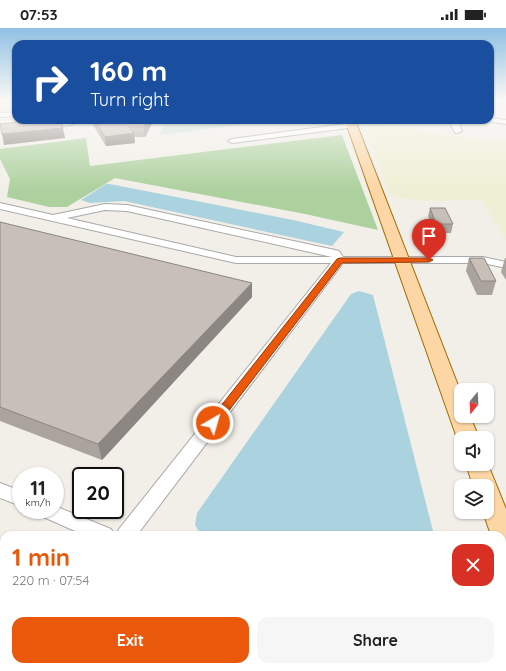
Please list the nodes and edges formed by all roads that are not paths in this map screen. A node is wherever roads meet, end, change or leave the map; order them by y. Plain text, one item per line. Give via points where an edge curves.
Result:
1 (300, 130) edge
2 (346, 130) edge
3 (232, 141) dead end
4 (0, 206) edge
5 (54, 218) junction
6 (340, 260) junction
7 (402, 260) junction
8 (506, 265) edge
9 (465, 431) edge
10 (0, 490) edge
11 (12, 495) edge
12 (494, 509) edge
13 (64, 518) edge
14 (95, 531) edge
15 (129, 531) edge
16 (502, 531) edge

1 - 3 street
2 - 7 main road
4 - 5 street
5 - 6 street via 236,260
5 - 6 street via 105,207 127,208 335,253
6 - 7 street
6 - 15 street
7 - 8 street via 483,260
7 - 9 main road
10 - 11 street
12 - 16 main road
13 - 14 street

